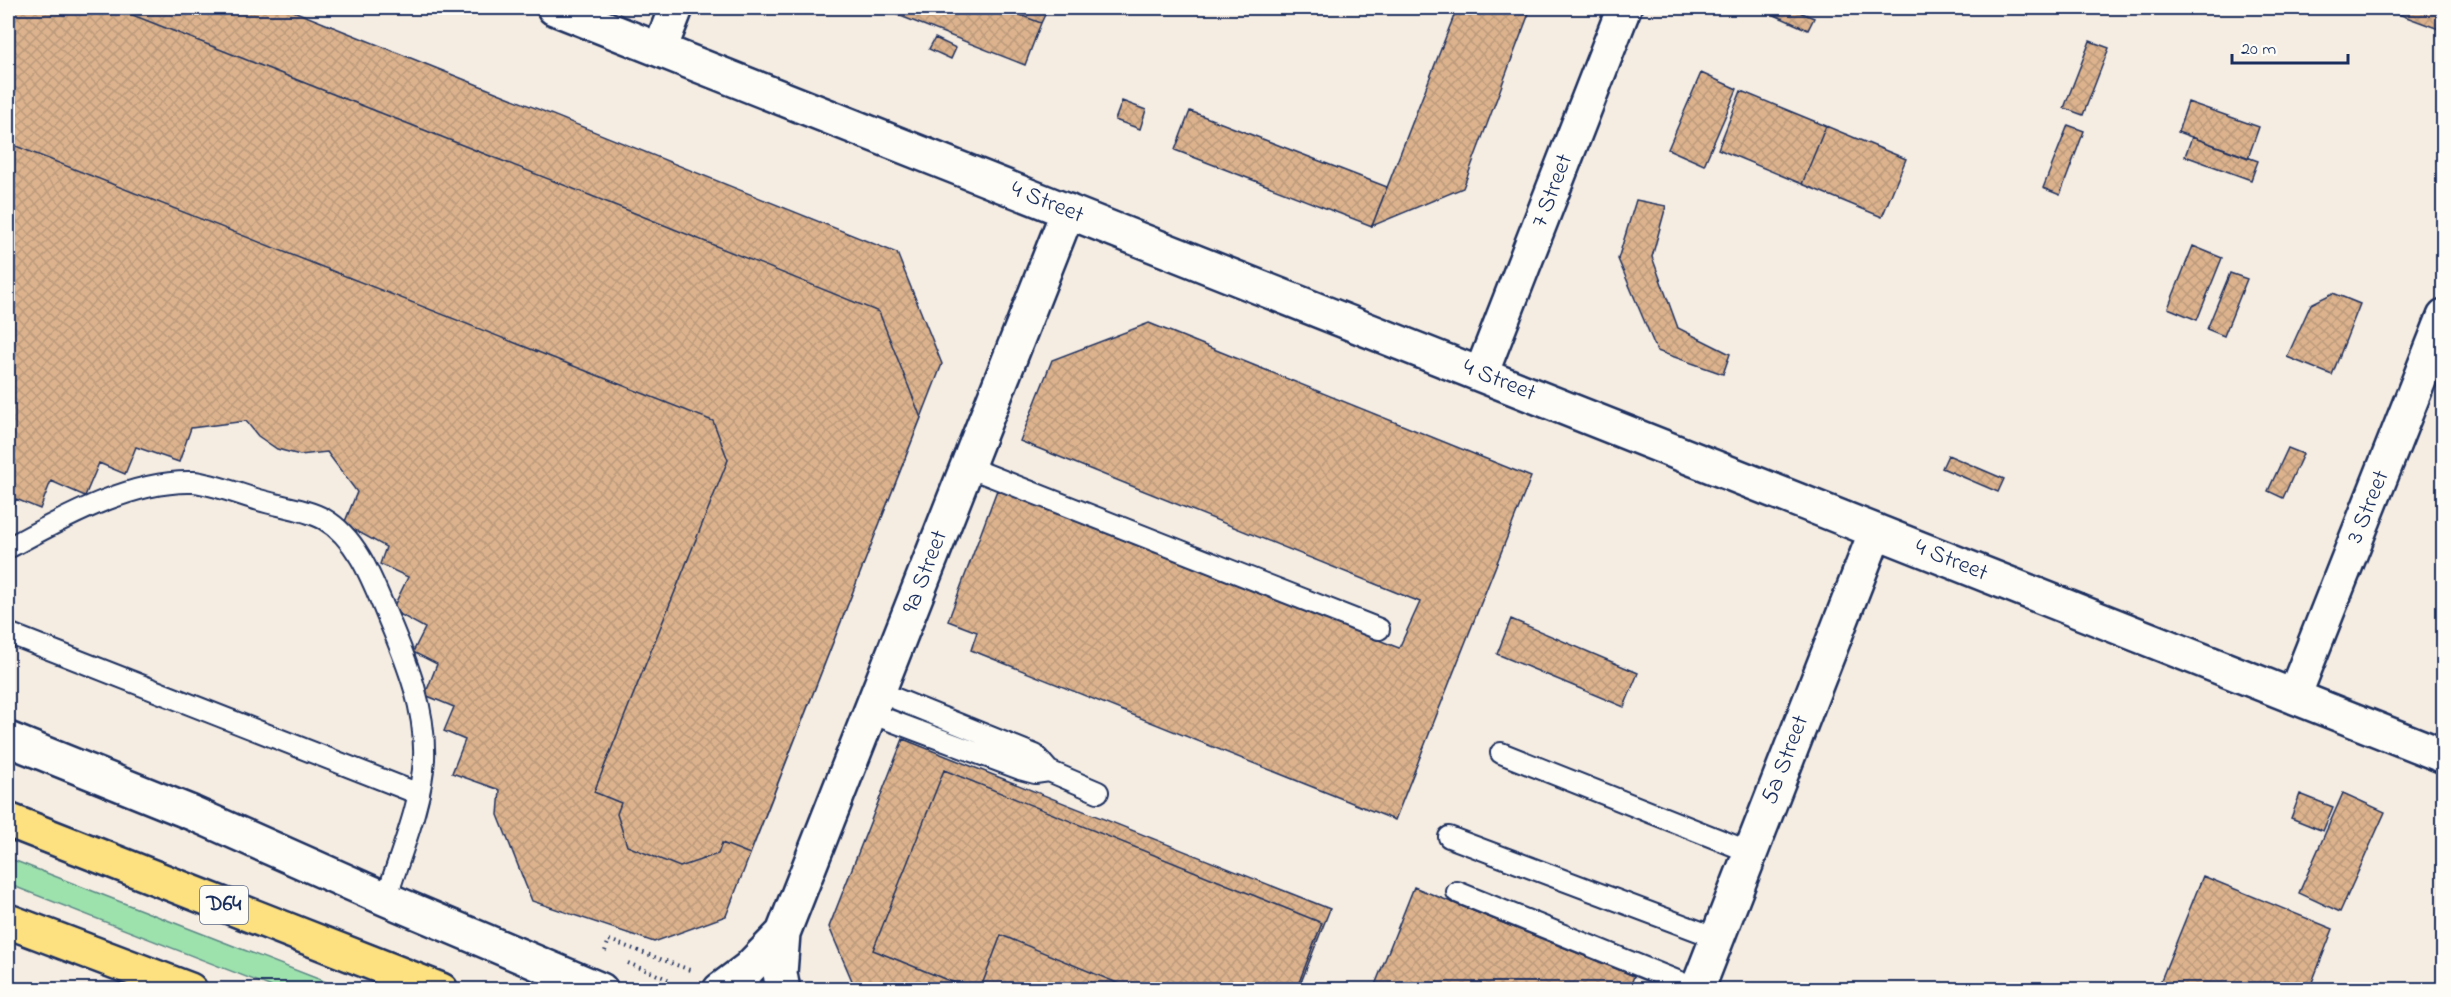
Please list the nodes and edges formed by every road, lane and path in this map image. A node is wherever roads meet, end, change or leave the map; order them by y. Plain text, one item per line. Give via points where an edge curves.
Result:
1 (554, 8) edge
2 (676, 8) edge
3 (1624, 8) edge
4 (660, 49) junction
5 (1068, 211) junction
6 (2444, 317) edge
7 (1481, 374) junction
8 (968, 467) junction
9 (1876, 531) junction
10 (8, 548) edge
11 (1379, 629) dead end
12 (8, 633) edge
13 (2294, 696) junction
14 (874, 702) junction
15 (8, 739) edge
16 (1501, 753) dead end
17 (2444, 756) edge
18 (1098, 792) dead end
19 (419, 794) junction
20 (8, 820) edge
21 (1449, 837) dead end
22 (1750, 852) junction
23 (1457, 892) dead end
24 (386, 899) junction
25 (8, 921) edge
26 (783, 933) junction
27 (1717, 938) junction
28 (604, 954) dead end
29 (651, 955) dead end
30 (626, 963) dead end
31 (190, 990) edge
32 (441, 990) edge
33 (601, 990) edge
34 (666, 990) edge
35 (720, 990) edge
36 (783, 990) edge
37 (1697, 990) edge

1 - 4 street, 4 Street
2 - 4 street
3 - 7 street, 7 Street
4 - 5 street, 4 Street
5 - 7 street, 4 Street
5 - 8 street, 9a Street
6 - 13 street, 3 Street
7 - 9 street, 4 Street
8 - 11 lane
8 - 14 street, 9a Street
9 - 13 street, 4 Street
9 - 22 street, 5a Street
10 - 19 lane via 96,503 150,488 195,482 322,518 342,532 357,552 408,665 423,725 424,760
12 - 19 lane
13 - 17 street, 4 Street
14 - 18 lane via 1027,771 1049,771
14 - 26 street, 9a Street
15 - 24 street via 192,813
16 - 22 lane
19 - 24 lane
20 - 32 main road, D64
21 - 27 lane
22 - 27 street, 5a Street
23 - 37 lane
24 - 33 street
25 - 31 main road
26 - 35 street, 9a Street via 748,969
26 - 36 street, 9a Street
27 - 37 street, 5a Street
28 - 29 path via 609,940
30 - 34 path via 670,980

